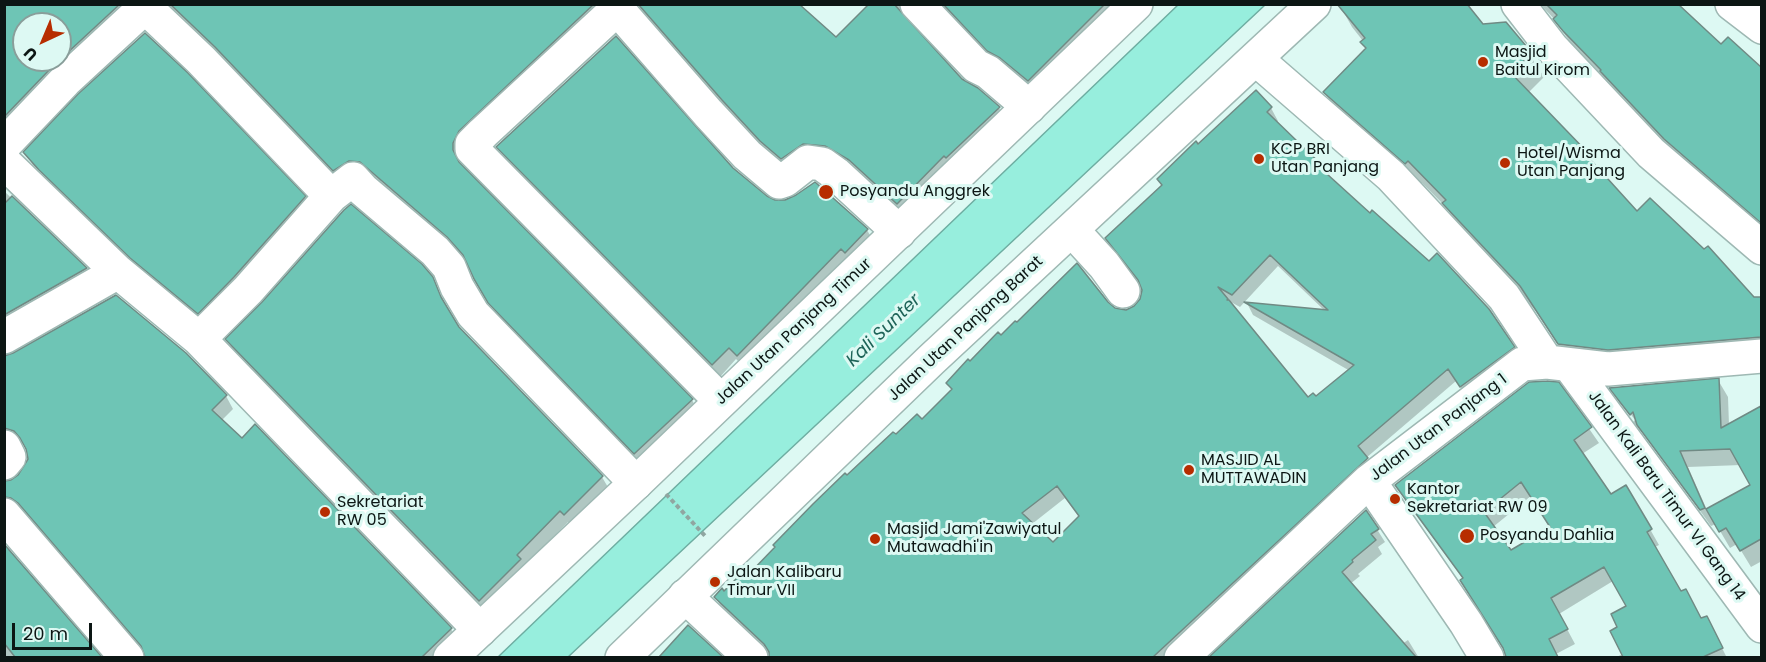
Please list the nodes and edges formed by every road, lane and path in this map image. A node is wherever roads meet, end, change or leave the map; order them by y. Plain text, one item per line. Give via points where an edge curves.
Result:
1 (917, 4) edge
2 (1136, 4) edge
3 (1314, 4) edge
4 (1518, 4) edge
5 (1732, 4) edge
6 (143, 6) edge
7 (615, 7) edge
8 (1761, 27) edge
9 (1256, 59) junction
10 (1029, 107) junction
11 (4, 145) edge
12 (4, 162) edge
13 (331, 196) junction
14 (1072, 230) junction
15 (899, 232) junction
16 (1761, 248) edge
17 (118, 272) junction
18 (1123, 291) dead end
19 (4, 337) edge
20 (199, 339) junction
21 (1761, 356) edge
22 (1559, 364) junction
23 (721, 401) junction
24 (4, 447) edge
25 (4, 463) edge
26 (1369, 481) junction
27 (650, 487) junction
28 (4, 515) edge
29 (706, 537) dead end
30 (685, 596) junction
31 (1761, 626) edge
32 (480, 630) junction
33 (117, 654) edge
34 (450, 657) edge
35 (622, 657) edge
36 (751, 657) edge
37 (1181, 657) edge
38 (1487, 657) edge

1 - 10 street via 976,66
2 - 10 street, Jalan Utan Panjang Timur
3 - 9 street, Jalan Utan Panjang Barat
4 - 16 street via 1552,48 1651,153
5 - 8 street
6 - 11 street
6 - 13 street via 201,60
7 - 15 street via 747,155 779,182 808,162 822,164
7 - 23 street via 483,133 472,149
9 - 14 street, Jalan Utan Panjang Barat
9 - 22 street, Jalan Kali Baru Timur VI Gang 14 via 1391,176 1504,297
10 - 15 street, Jalan Utan Panjang Timur
12 - 17 street
13 - 20 street
13 - 27 street via 353,179 435,251 449,267 473,314
14 - 18 street
14 - 30 street, Jalan Utan Panjang Barat
15 - 23 street, Jalan Utan Panjang Timur
17 - 19 street
17 - 20 street
20 - 32 street
21 - 22 street, Jalan Utan Panjang 1 via 1608,369
22 - 26 street, Jalan Utan Panjang 1 via 1522,364
22 - 31 street, Jalan Kali Baru Timur VI Gang 14
23 - 27 street, Jalan Utan Panjang Timur
24 - 25 street via 9,457
26 - 37 street, Jalan Utan Panjang 1
26 - 38 street
27 - 29 path
27 - 32 street, Jalan Utan Panjang Timur
28 - 33 street
30 - 35 street, Jalan Utan Panjang Barat
30 - 36 street
32 - 34 street, Jalan Utan Panjang Timur

